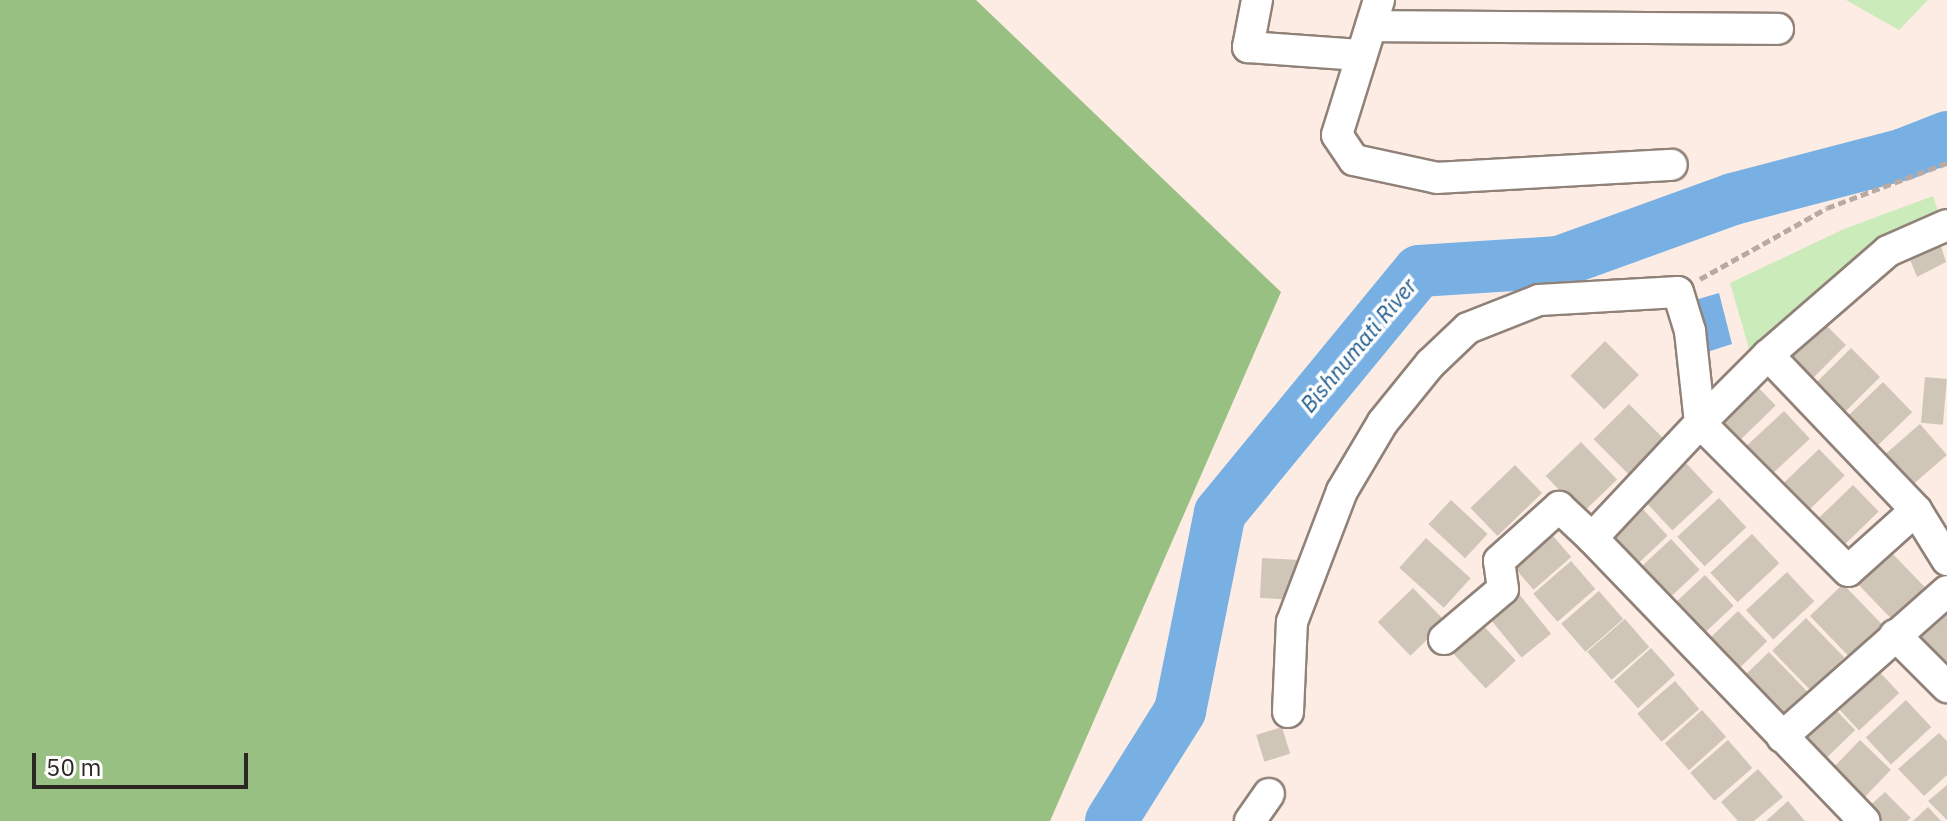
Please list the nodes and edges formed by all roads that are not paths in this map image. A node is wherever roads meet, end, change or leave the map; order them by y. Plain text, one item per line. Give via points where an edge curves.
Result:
1 (1257, 0) edge
2 (1375, 13) edge
3 (1661, 14) edge
4 (1778, 29) dead end
5 (1360, 55) junction
6 (1672, 165) dead end
7 (1947, 225) edge
8 (1768, 355) junction
9 (1700, 423) junction
10 (1916, 510) junction
11 (1592, 538) junction
12 (1947, 560) edge
13 (1947, 591) edge
14 (1895, 635) junction
15 (1444, 639) dead end
16 (1947, 687) edge
17 (1288, 712) dead end
18 (1782, 737) junction
19 (1269, 794) dead end
20 (1250, 821) edge
21 (1864, 821) edge

1 - 5 street via 1248,47
2 - 3 street
2 - 5 street
3 - 4 street
5 - 6 street via 1337,135 1354,160 1437,178
7 - 8 street via 1888,251
8 - 9 street
8 - 10 street
9 - 10 street via 1848,571
9 - 11 street
9 - 17 street via 1690,331 1678,292 1539,300 1468,328 1430,364 1383,422 1342,491 1292,622
10 - 12 street
11 - 15 street via 1559,507 1499,561 1503,589
11 - 18 street
13 - 14 street
14 - 16 street
14 - 18 street
18 - 21 street
19 - 20 street

